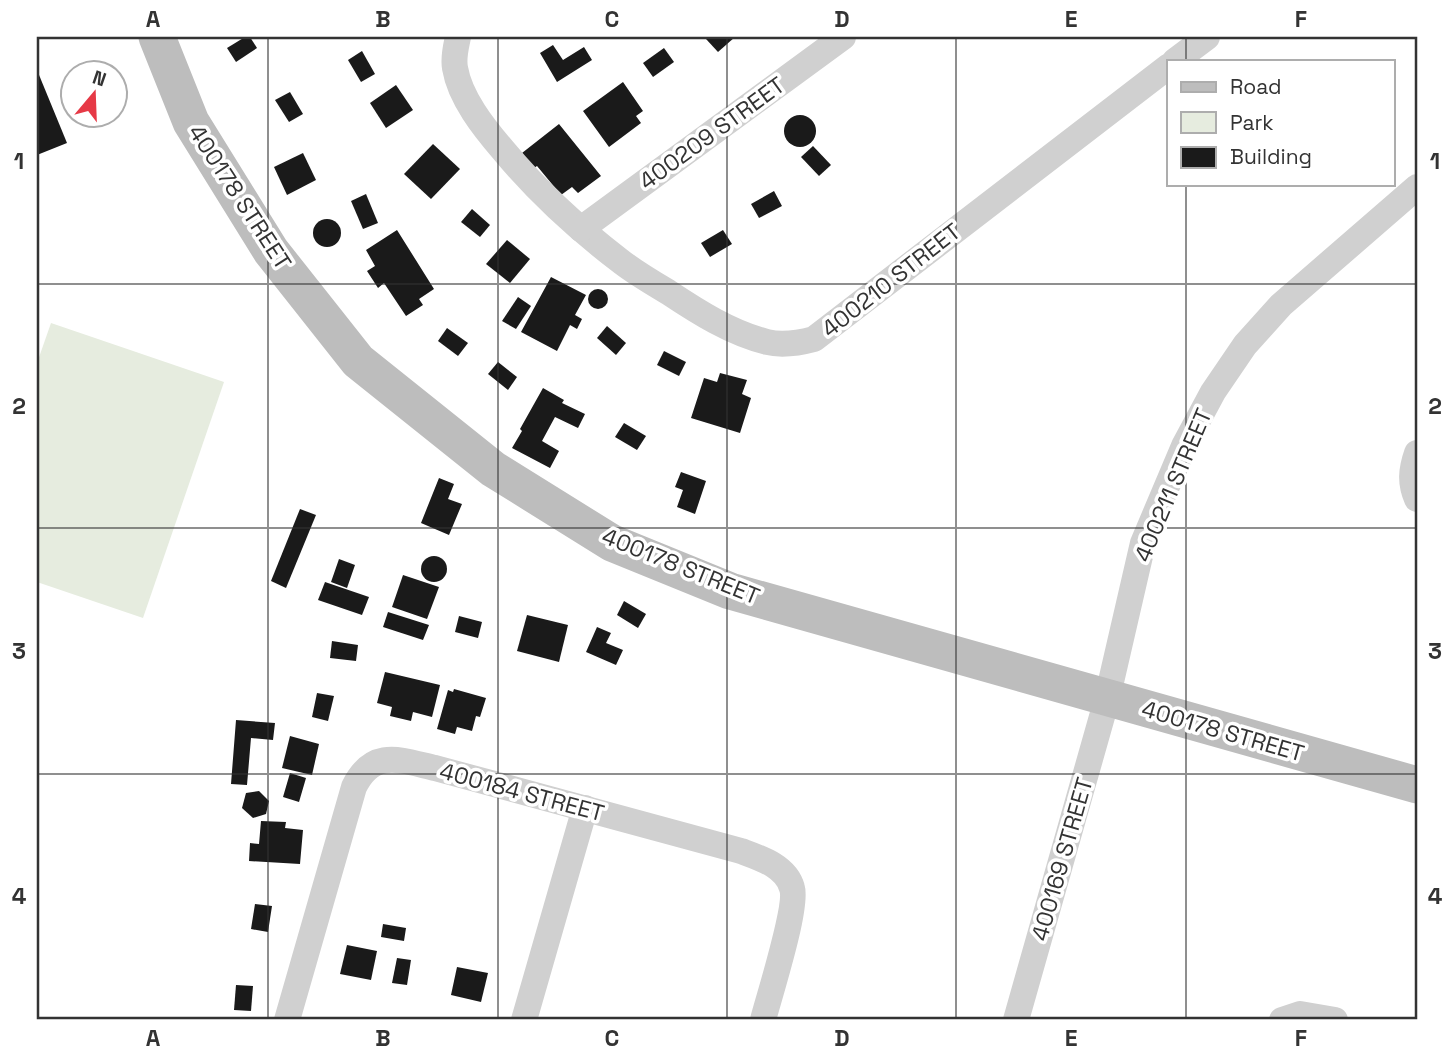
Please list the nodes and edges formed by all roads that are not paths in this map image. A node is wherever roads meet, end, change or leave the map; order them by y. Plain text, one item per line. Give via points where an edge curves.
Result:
1 (157, 37) edge
2 (458, 37) edge
3 (843, 37) edge
4 (1207, 37) edge
5 (1176, 60) edge
6 (1167, 68) edge
7 (1417, 190) edge
8 (581, 229) junction
9 (1417, 453) edge
10 (1417, 499) edge
11 (1107, 699) junction
12 (1417, 785) edge
13 (585, 808) junction
14 (287, 1020) edge
15 (524, 1020) edge
16 (763, 1020) edge
17 (1016, 1020) edge
18 (1282, 1020) edge
19 (1335, 1020) edge

1 - 11 street, 400178 STREET via 191,122 271,251 358,360 493,469 612,543 730,591
2 - 8 street, 400210 STREET via 455,68 482,124 528,180
3 - 8 street, 400209 STREET
4 - 5 street
6 - 8 street, 400210 STREET via 814,339 770,343 739,333 620,261
7 - 11 street, 400211 STREET via 1281,305 1245,345 1213,392 1184,446 1143,543
9 - 10 street via 1411,486
11 - 12 street, 400178 STREET
11 - 17 street, 400169 STREET
13 - 14 street, 400184 STREET via 399,759 370,765 354,787
13 - 15 street
13 - 16 street, 400184 STREET via 741,851 782,872 793,888 792,912
18 - 19 street via 1300,1014

